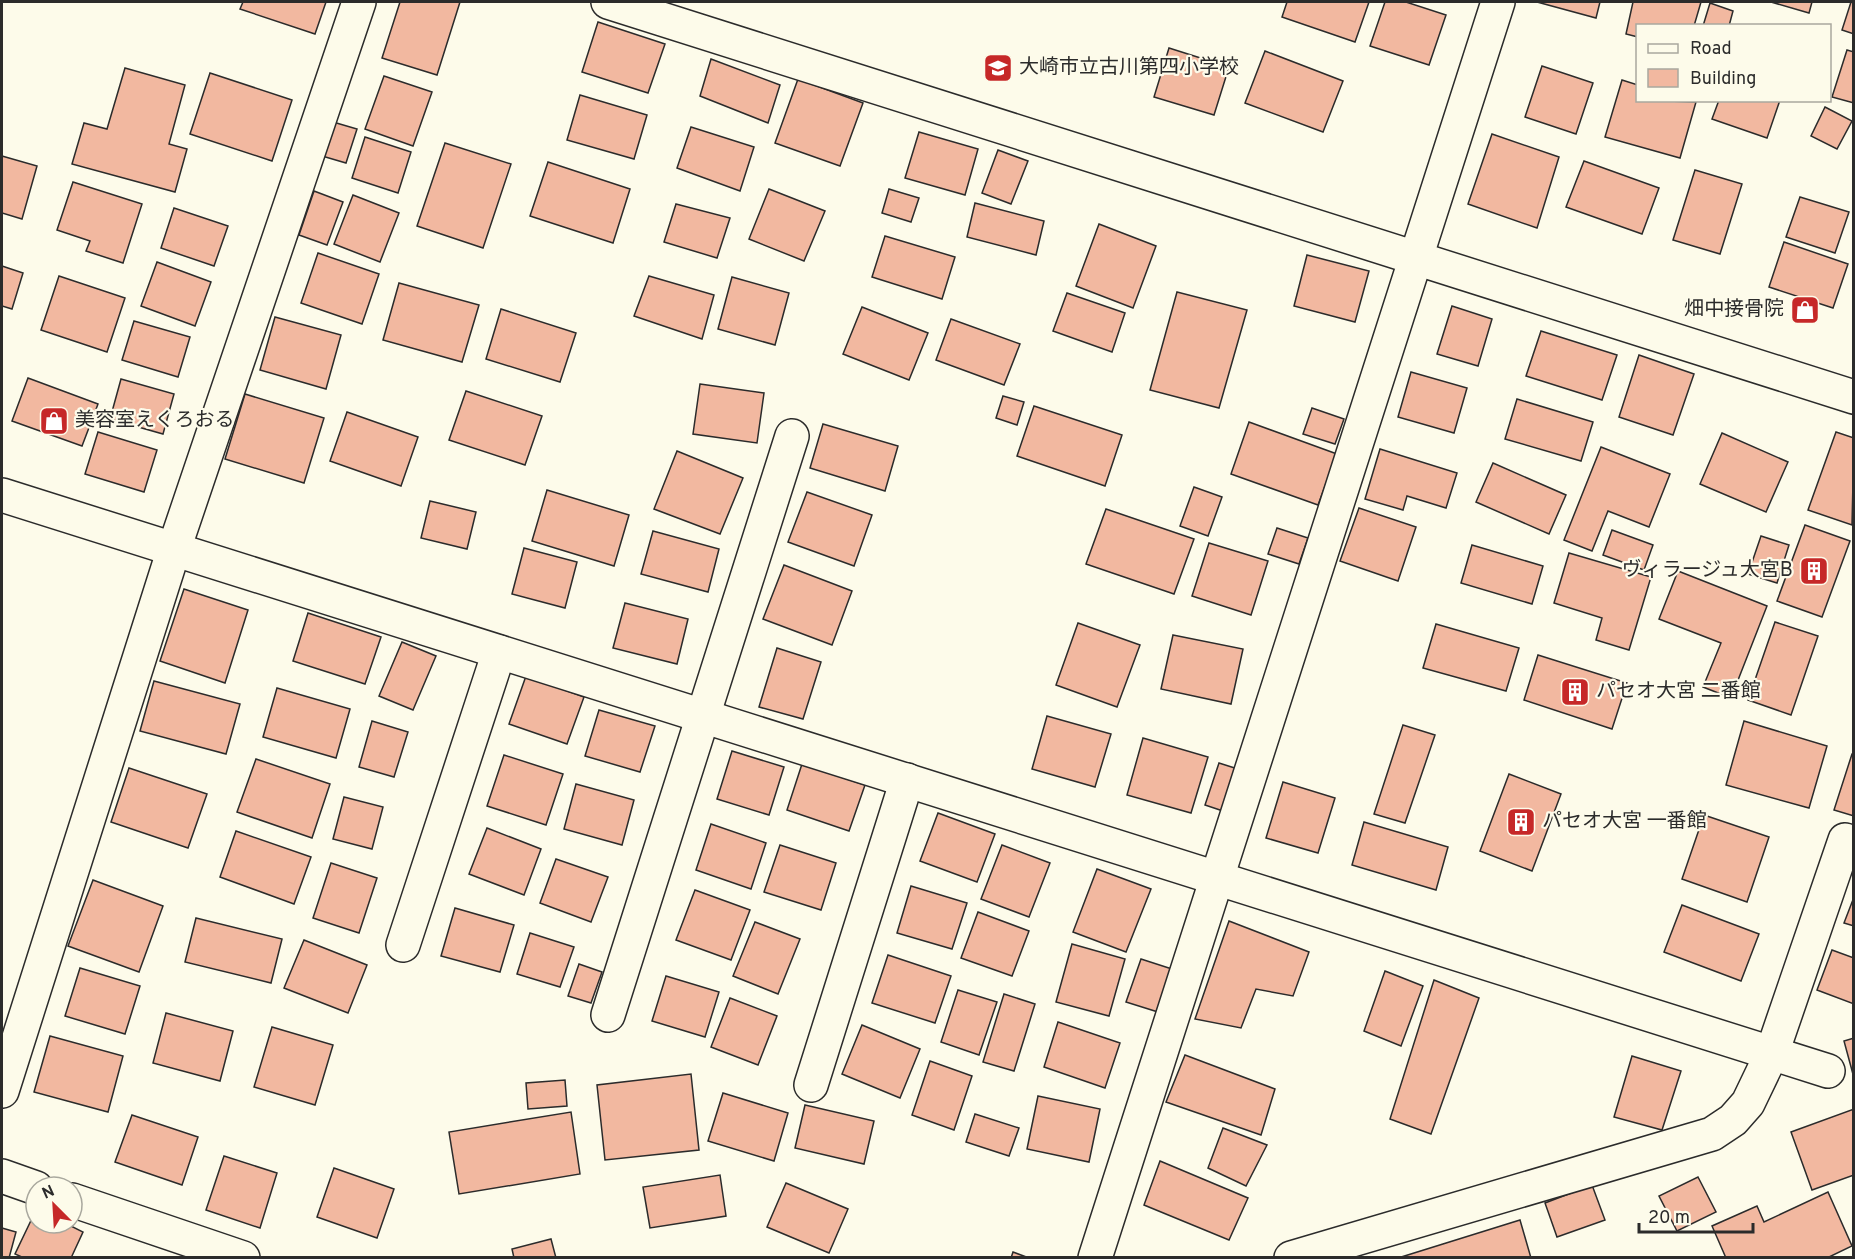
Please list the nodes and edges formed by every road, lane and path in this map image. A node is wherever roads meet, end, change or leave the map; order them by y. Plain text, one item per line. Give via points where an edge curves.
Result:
1 (359, 2) edge
2 (608, 2) edge
3 (1498, 2) edge
4 (1416, 258) junction
5 (1854, 397) edge
6 (792, 436) dead end
7 (2, 495) edge
8 (174, 549) junction
9 (500, 652) junction
10 (703, 716) junction
11 (907, 780) junction
12 (1854, 843) edge
13 (1217, 878) junction
14 (403, 945) dead end
15 (608, 1015) dead end
16 (1772, 1053) junction
17 (1828, 1071) dead end
18 (811, 1085) dead end
19 (2, 1091) edge
20 (2, 1176) edge
21 (24, 1184) edge
22 (84, 1204) edge
23 (243, 1257) edge
24 (1095, 1257) edge
25 (1291, 1257) edge

1 - 8 street
2 - 4 street
3 - 4 street
4 - 5 street
4 - 13 street
6 - 10 street
7 - 8 street
8 - 9 street
8 - 19 street
9 - 10 street
9 - 14 street
10 - 11 street
10 - 15 street
11 - 13 street
11 - 18 street
12 - 16 street via 1845,840
13 - 16 street
13 - 24 street
16 - 17 street
16 - 25 street via 1748,1103 1712,1134
20 - 21 street
22 - 23 street

